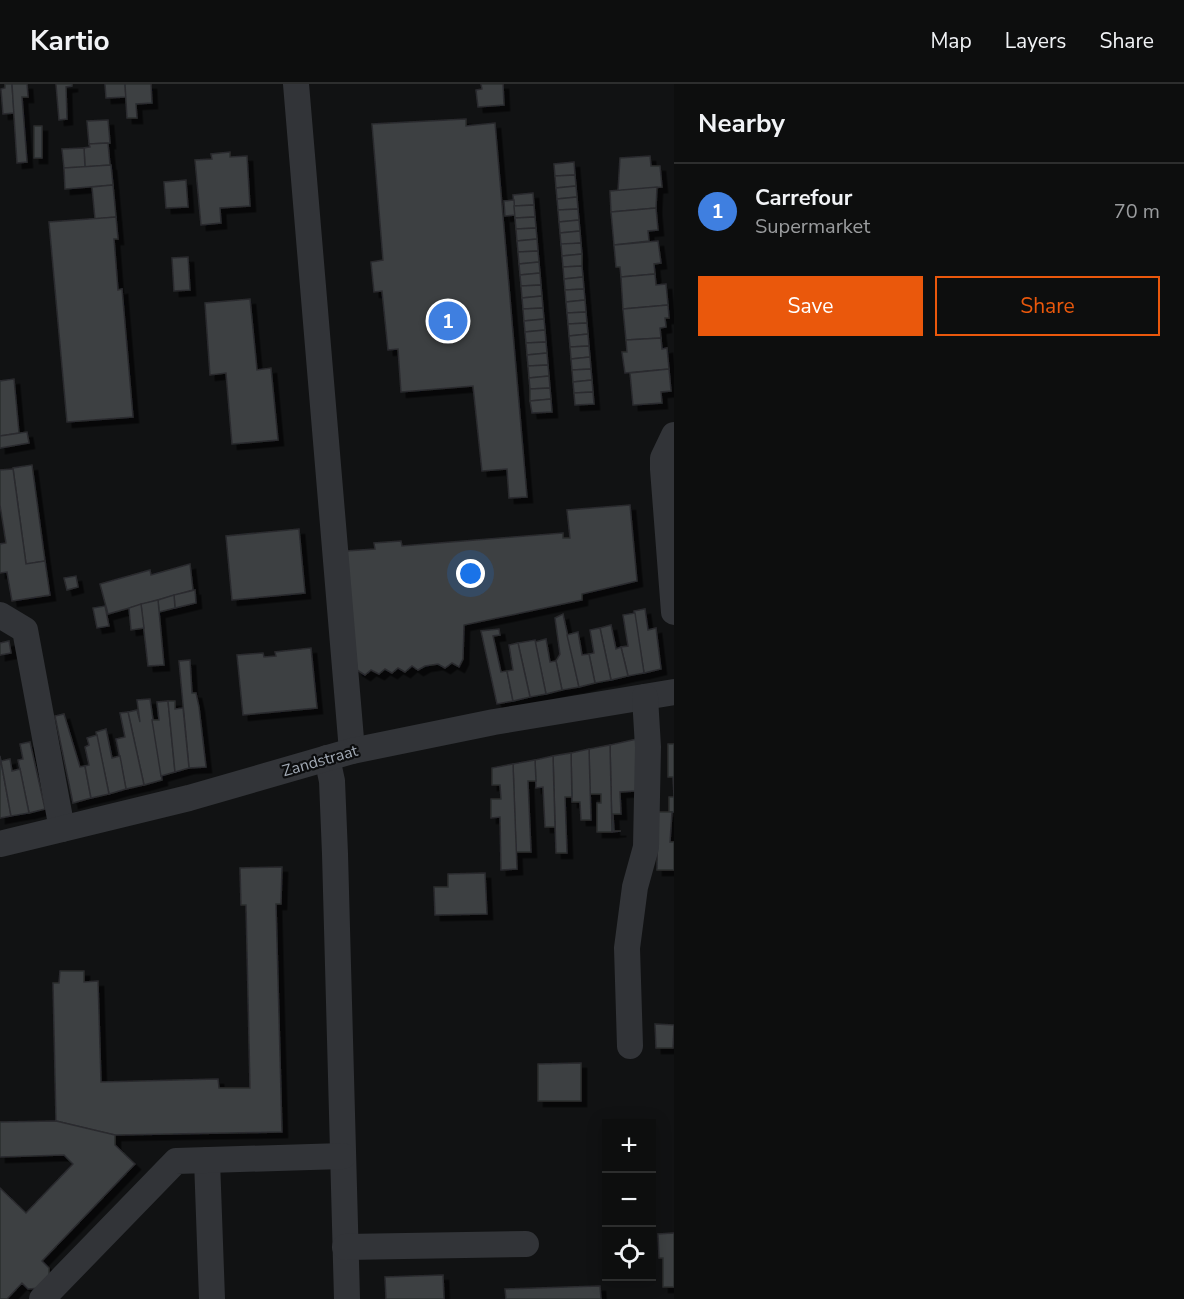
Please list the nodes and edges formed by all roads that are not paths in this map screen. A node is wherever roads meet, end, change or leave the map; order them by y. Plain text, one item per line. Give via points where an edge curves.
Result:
1 (296, 84) edge
2 (674, 435) edge
3 (674, 612) edge
4 (0, 615) edge
5 (674, 692) edge
6 (645, 697) junction
7 (352, 751) junction
8 (327, 758) junction
9 (62, 829) junction
10 (0, 844) edge
11 (630, 1046) dead end
12 (343, 1156) junction
13 (207, 1160) junction
14 (526, 1244) dead end
15 (345, 1247) junction
16 (42, 1299) edge
17 (212, 1299) edge
18 (347, 1299) edge

1 - 7 street
2 - 3 street via 663,458 663,469
4 - 9 street via 25,630
5 - 6 street, Zandstraat
6 - 7 street, Zandstraat
6 - 11 street via 646,847 635,887 627,948
7 - 8 street, Zandstraat
8 - 9 street, Zandstraat
8 - 12 street via 332,781 335,854
9 - 10 street, Zandstraat
12 - 13 street
12 - 15 street
13 - 16 street via 176,1161
13 - 17 street
14 - 15 street
15 - 18 street

